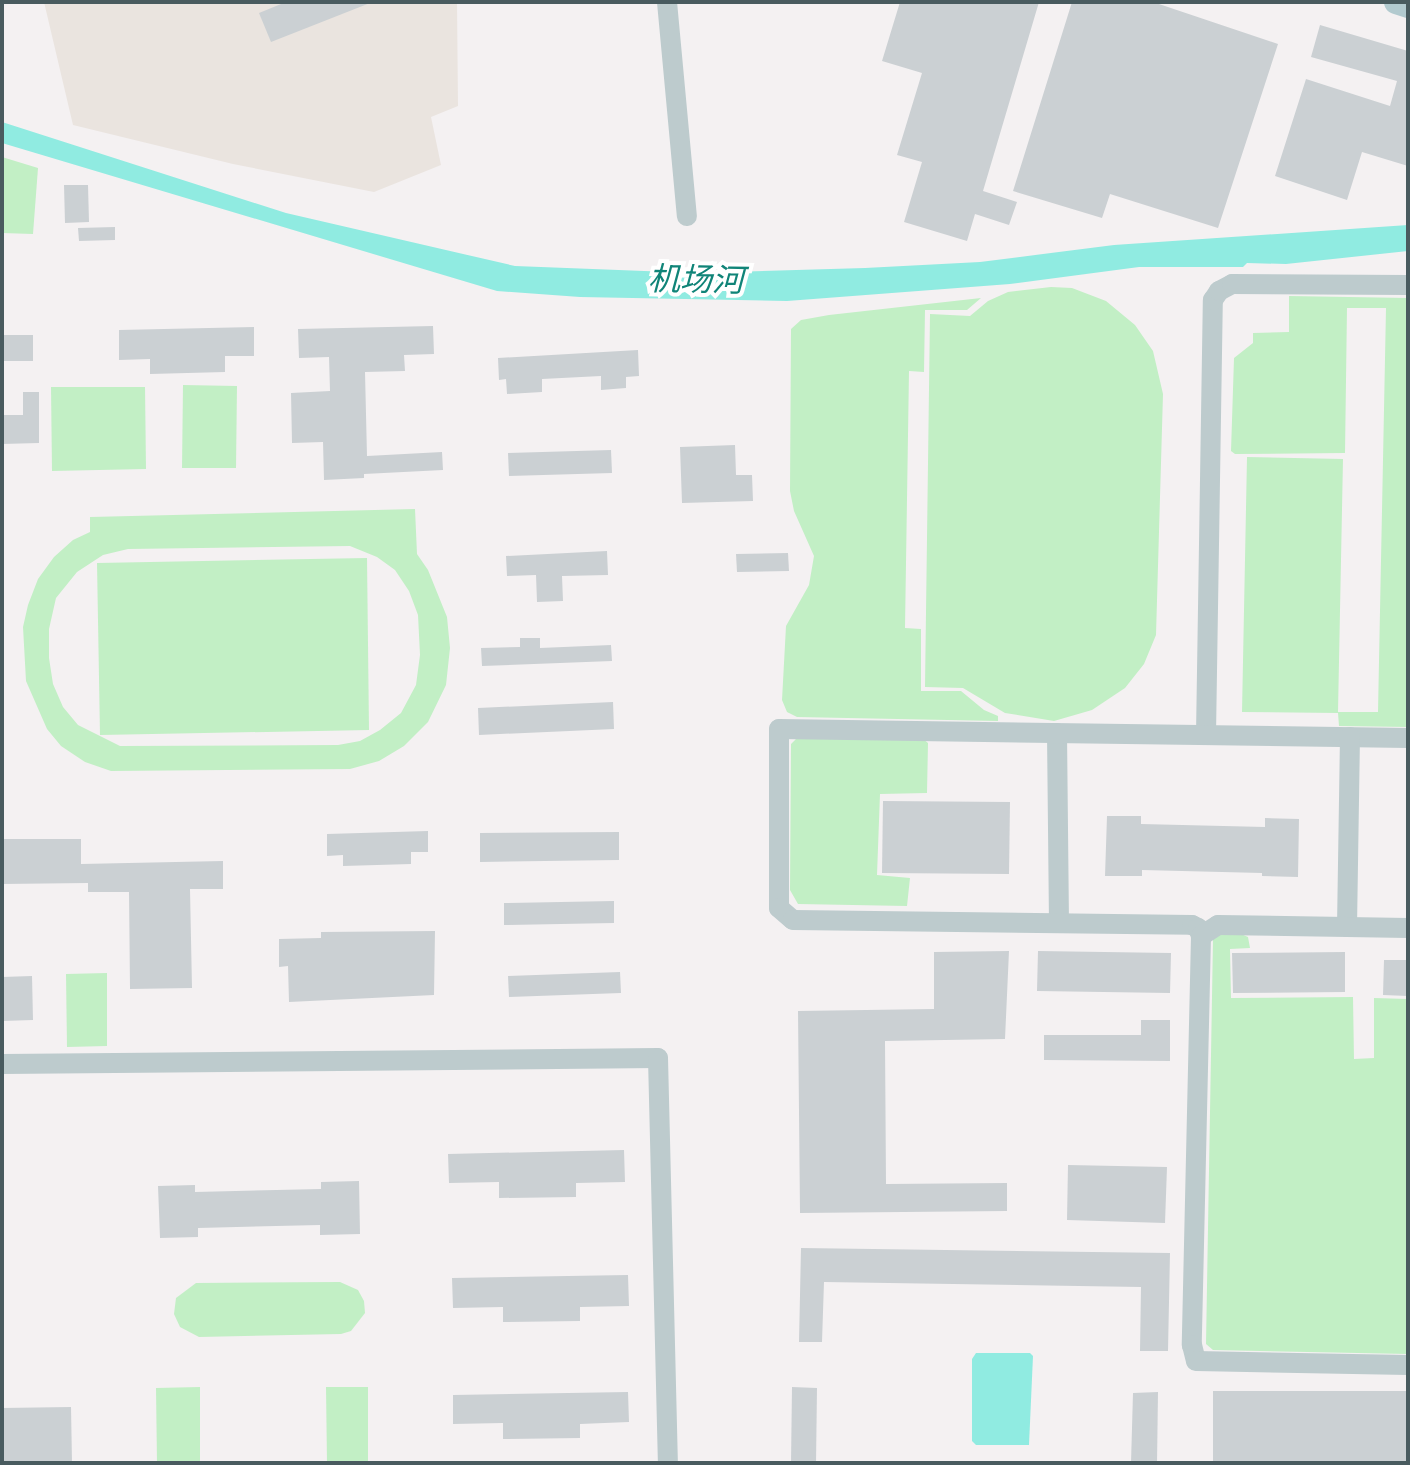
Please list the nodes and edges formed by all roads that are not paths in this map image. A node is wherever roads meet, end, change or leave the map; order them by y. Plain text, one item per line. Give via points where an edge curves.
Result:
1 (667, 2) edge
2 (1396, 2) edge
3 (1408, 6) edge
4 (687, 216) dead end
5 (1408, 285) edge
6 (1057, 733) junction
7 (1206, 735) junction
8 (1350, 737) junction
9 (1408, 738) edge
10 (1059, 923) junction
11 (1347, 927) junction
12 (1408, 928) edge
13 (1201, 936) junction
14 (2, 1064) edge
15 (1408, 1365) edge
16 (668, 1463) edge

1 - 4 street
2 - 3 main road
5 - 7 street via 1232,284 1213,300
6 - 7 street
6 - 10 street
6 - 10 street via 779,729 779,908 793,920
7 - 8 street
8 - 9 street
8 - 11 street
10 - 13 street via 1192,925
11 - 12 street
11 - 13 street via 1218,925
13 - 15 street via 1192,1345 1196,1361
14 - 16 street via 658,1058

